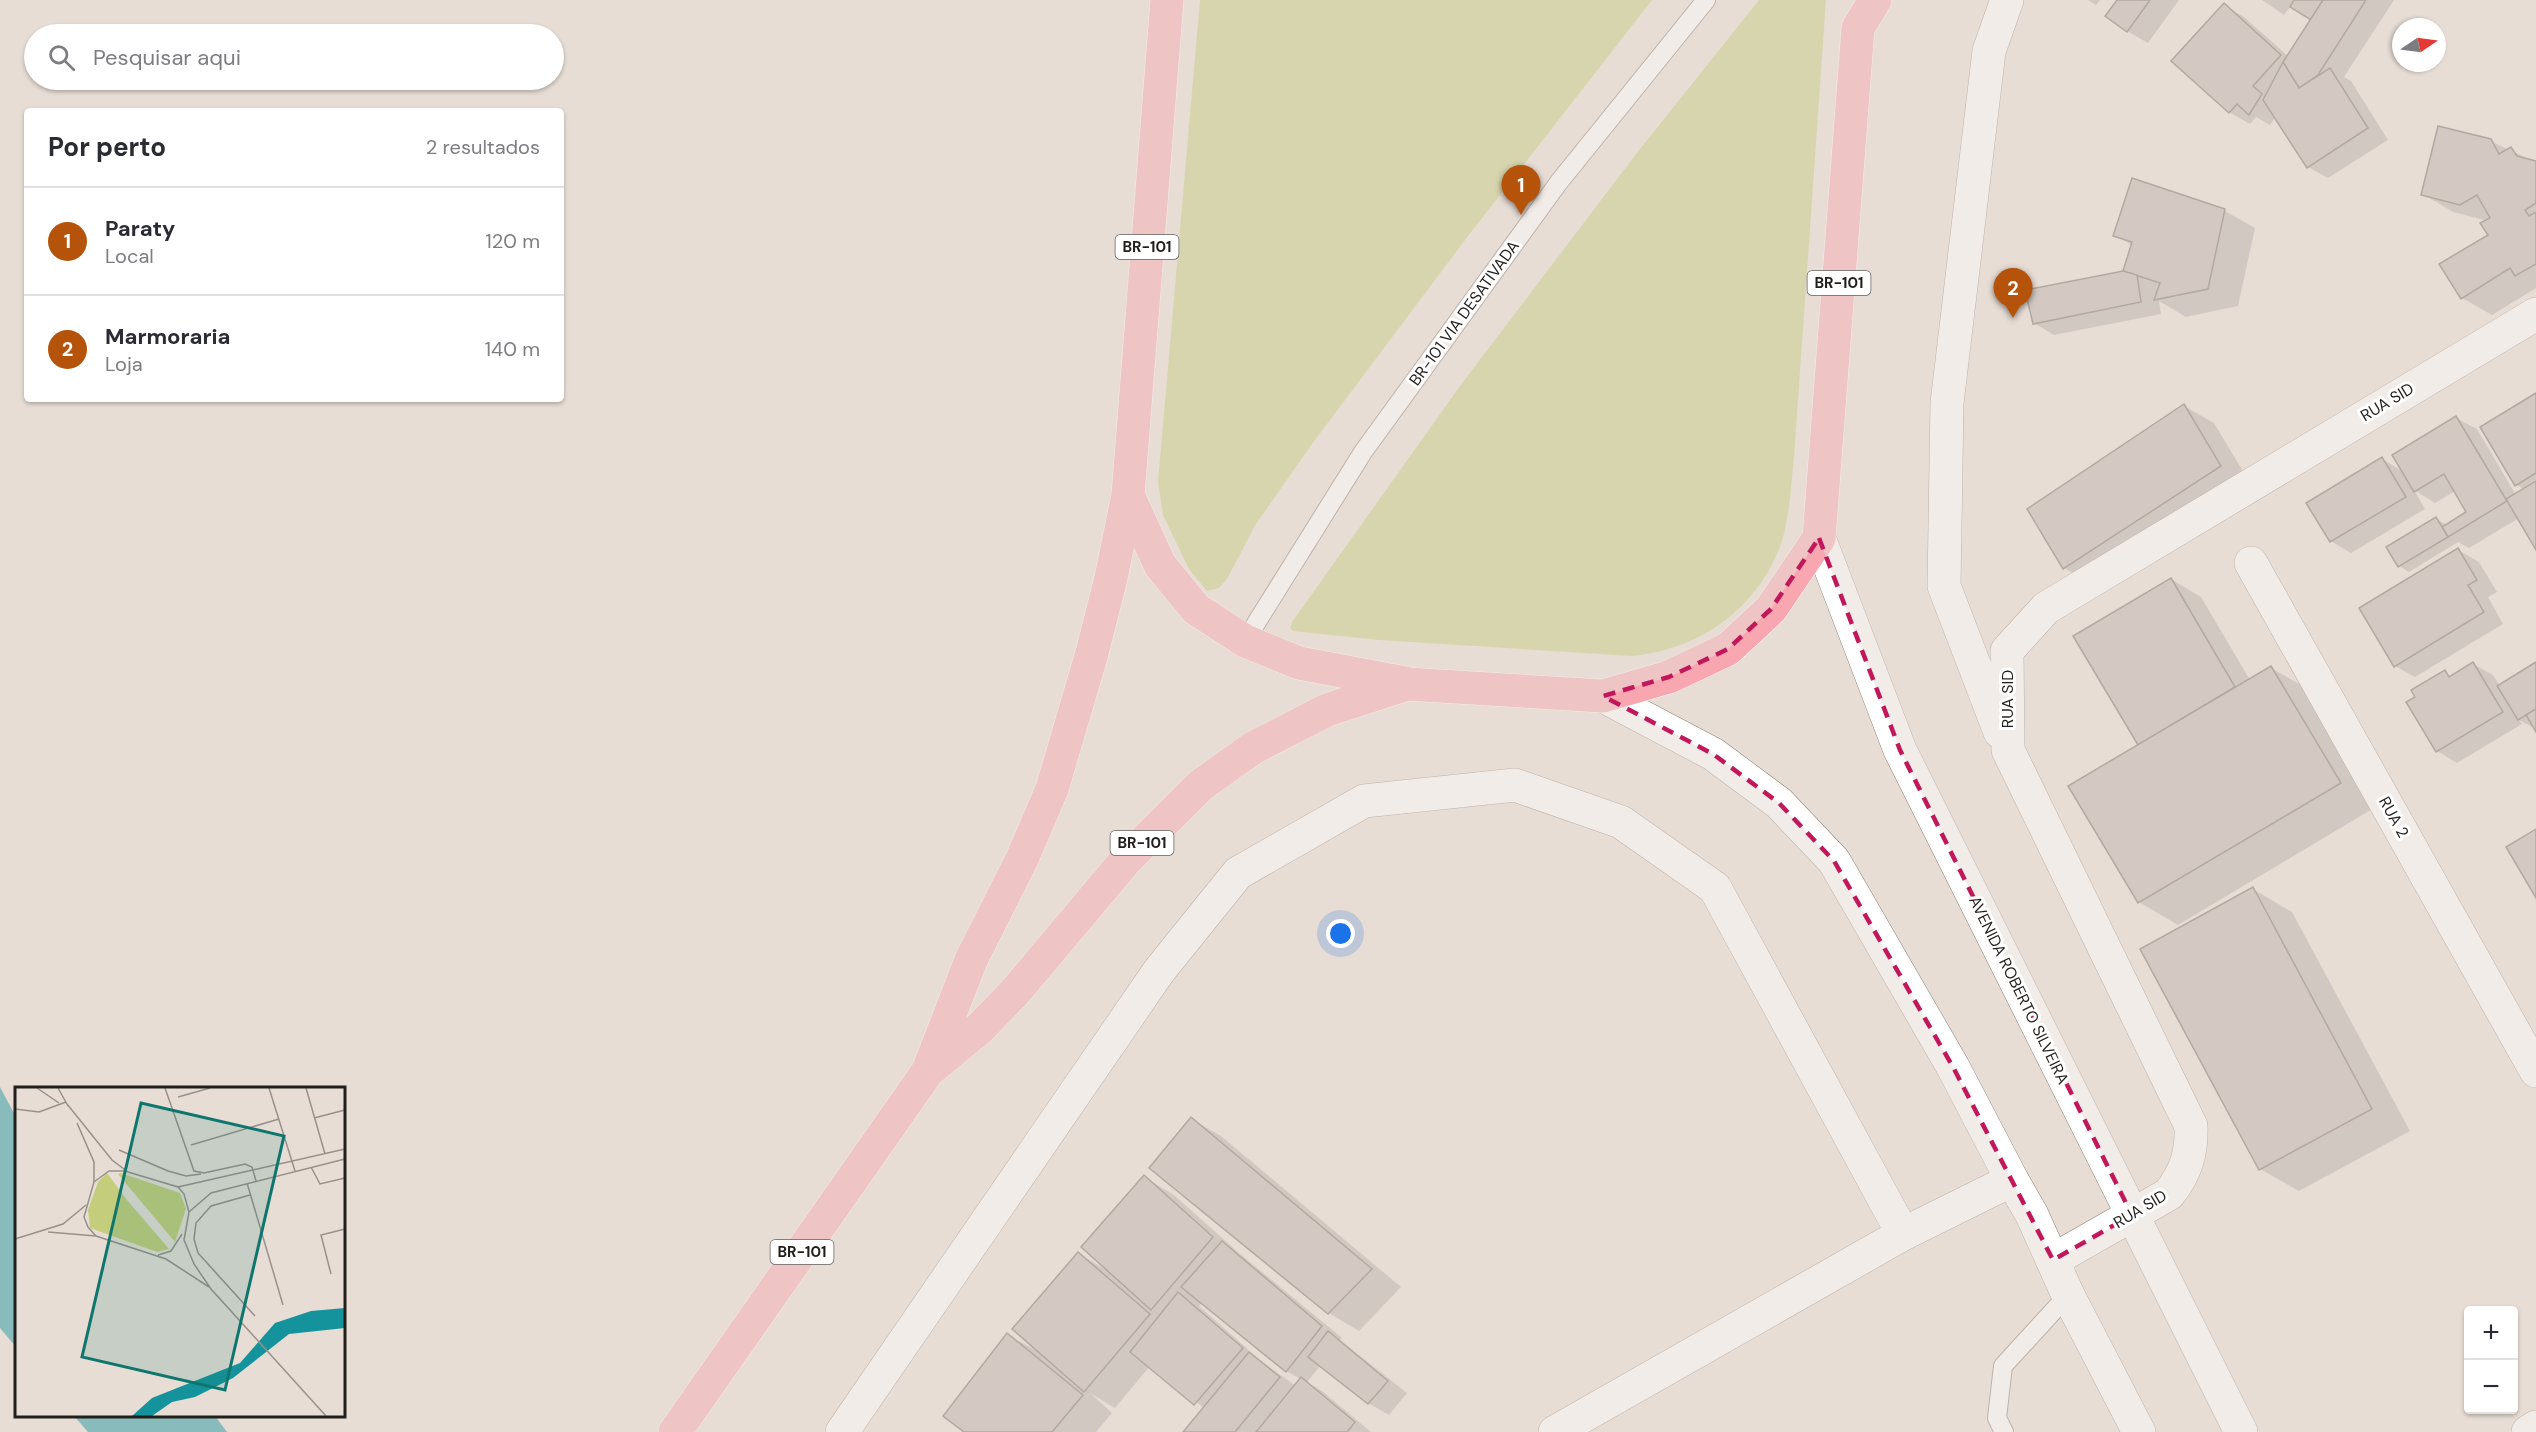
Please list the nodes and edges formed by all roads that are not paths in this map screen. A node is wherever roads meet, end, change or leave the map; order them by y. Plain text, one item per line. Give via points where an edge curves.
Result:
1 (1167, 0) edge
2 (1706, 0) edge
3 (1875, 0) edge
4 (2007, 0) edge
5 (1858, 14) edge
6 (2536, 314) edge
7 (1128, 495) junction
8 (1819, 538) junction
9 (2251, 563) dead end
10 (1245, 642) junction
11 (1407, 684) junction
12 (1604, 696) junction
13 (2008, 750) junction
14 (928, 1071) junction
15 (2536, 1071) edge
16 (2012, 1180) junction
17 (2132, 1215) junction
18 (1903, 1234) junction
19 (2053, 1260) junction
20 (2068, 1295) junction
21 (2536, 1427) edge
22 (675, 1432) edge
23 (842, 1432) edge
24 (1555, 1432) edge
25 (2004, 1432) edge
26 (2139, 1432) edge
27 (2241, 1432) edge
28 (2528, 1432) edge

1 - 7 highway, BR-101
2 - 10 lane, BR-101 VIA DESATIVADA via 1559,182 1363,452
3 - 5 highway, BR-101
4 - 13 street via 1989,51 1947,403 1944,586
5 - 8 highway, BR-101
6 - 13 street, RUA SID via 2046,608 2007,651
7 - 10 highway via 1160,565 1196,609
7 - 14 highway, BR-101 via 1111,578 1052,789 971,960
8 - 12 highway, BR-101 via 1771,609 1728,649 1669,677
8 - 17 street, AVENIDA ROBERTO SILVEIRA via 1900,750
9 - 15 street, RUA 2
10 - 11 highway via 1299,663
11 - 12 highway, BR-101
11 - 14 highway, BR-101 via 1327,710 1253,748 1201,785 1126,860 1014,993 980,1028
12 - 16 street via 1713,754 1779,803 1834,861 1953,1067
13 - 17 street, RUA SID via 2191,1126 2192,1149 2182,1177 2169,1194
14 - 22 highway, BR-101
16 - 18 street
16 - 19 street
17 - 19 street, RUA SID
17 - 27 street, AVENIDA ROBERTO SILVEIRA
18 - 23 street via 1715,888 1621,822 1515,785 1364,801 1238,873 1160,971
18 - 24 street
19 - 20 street
20 - 25 lane via 2004,1366 1997,1418
20 - 26 street
21 - 28 street

